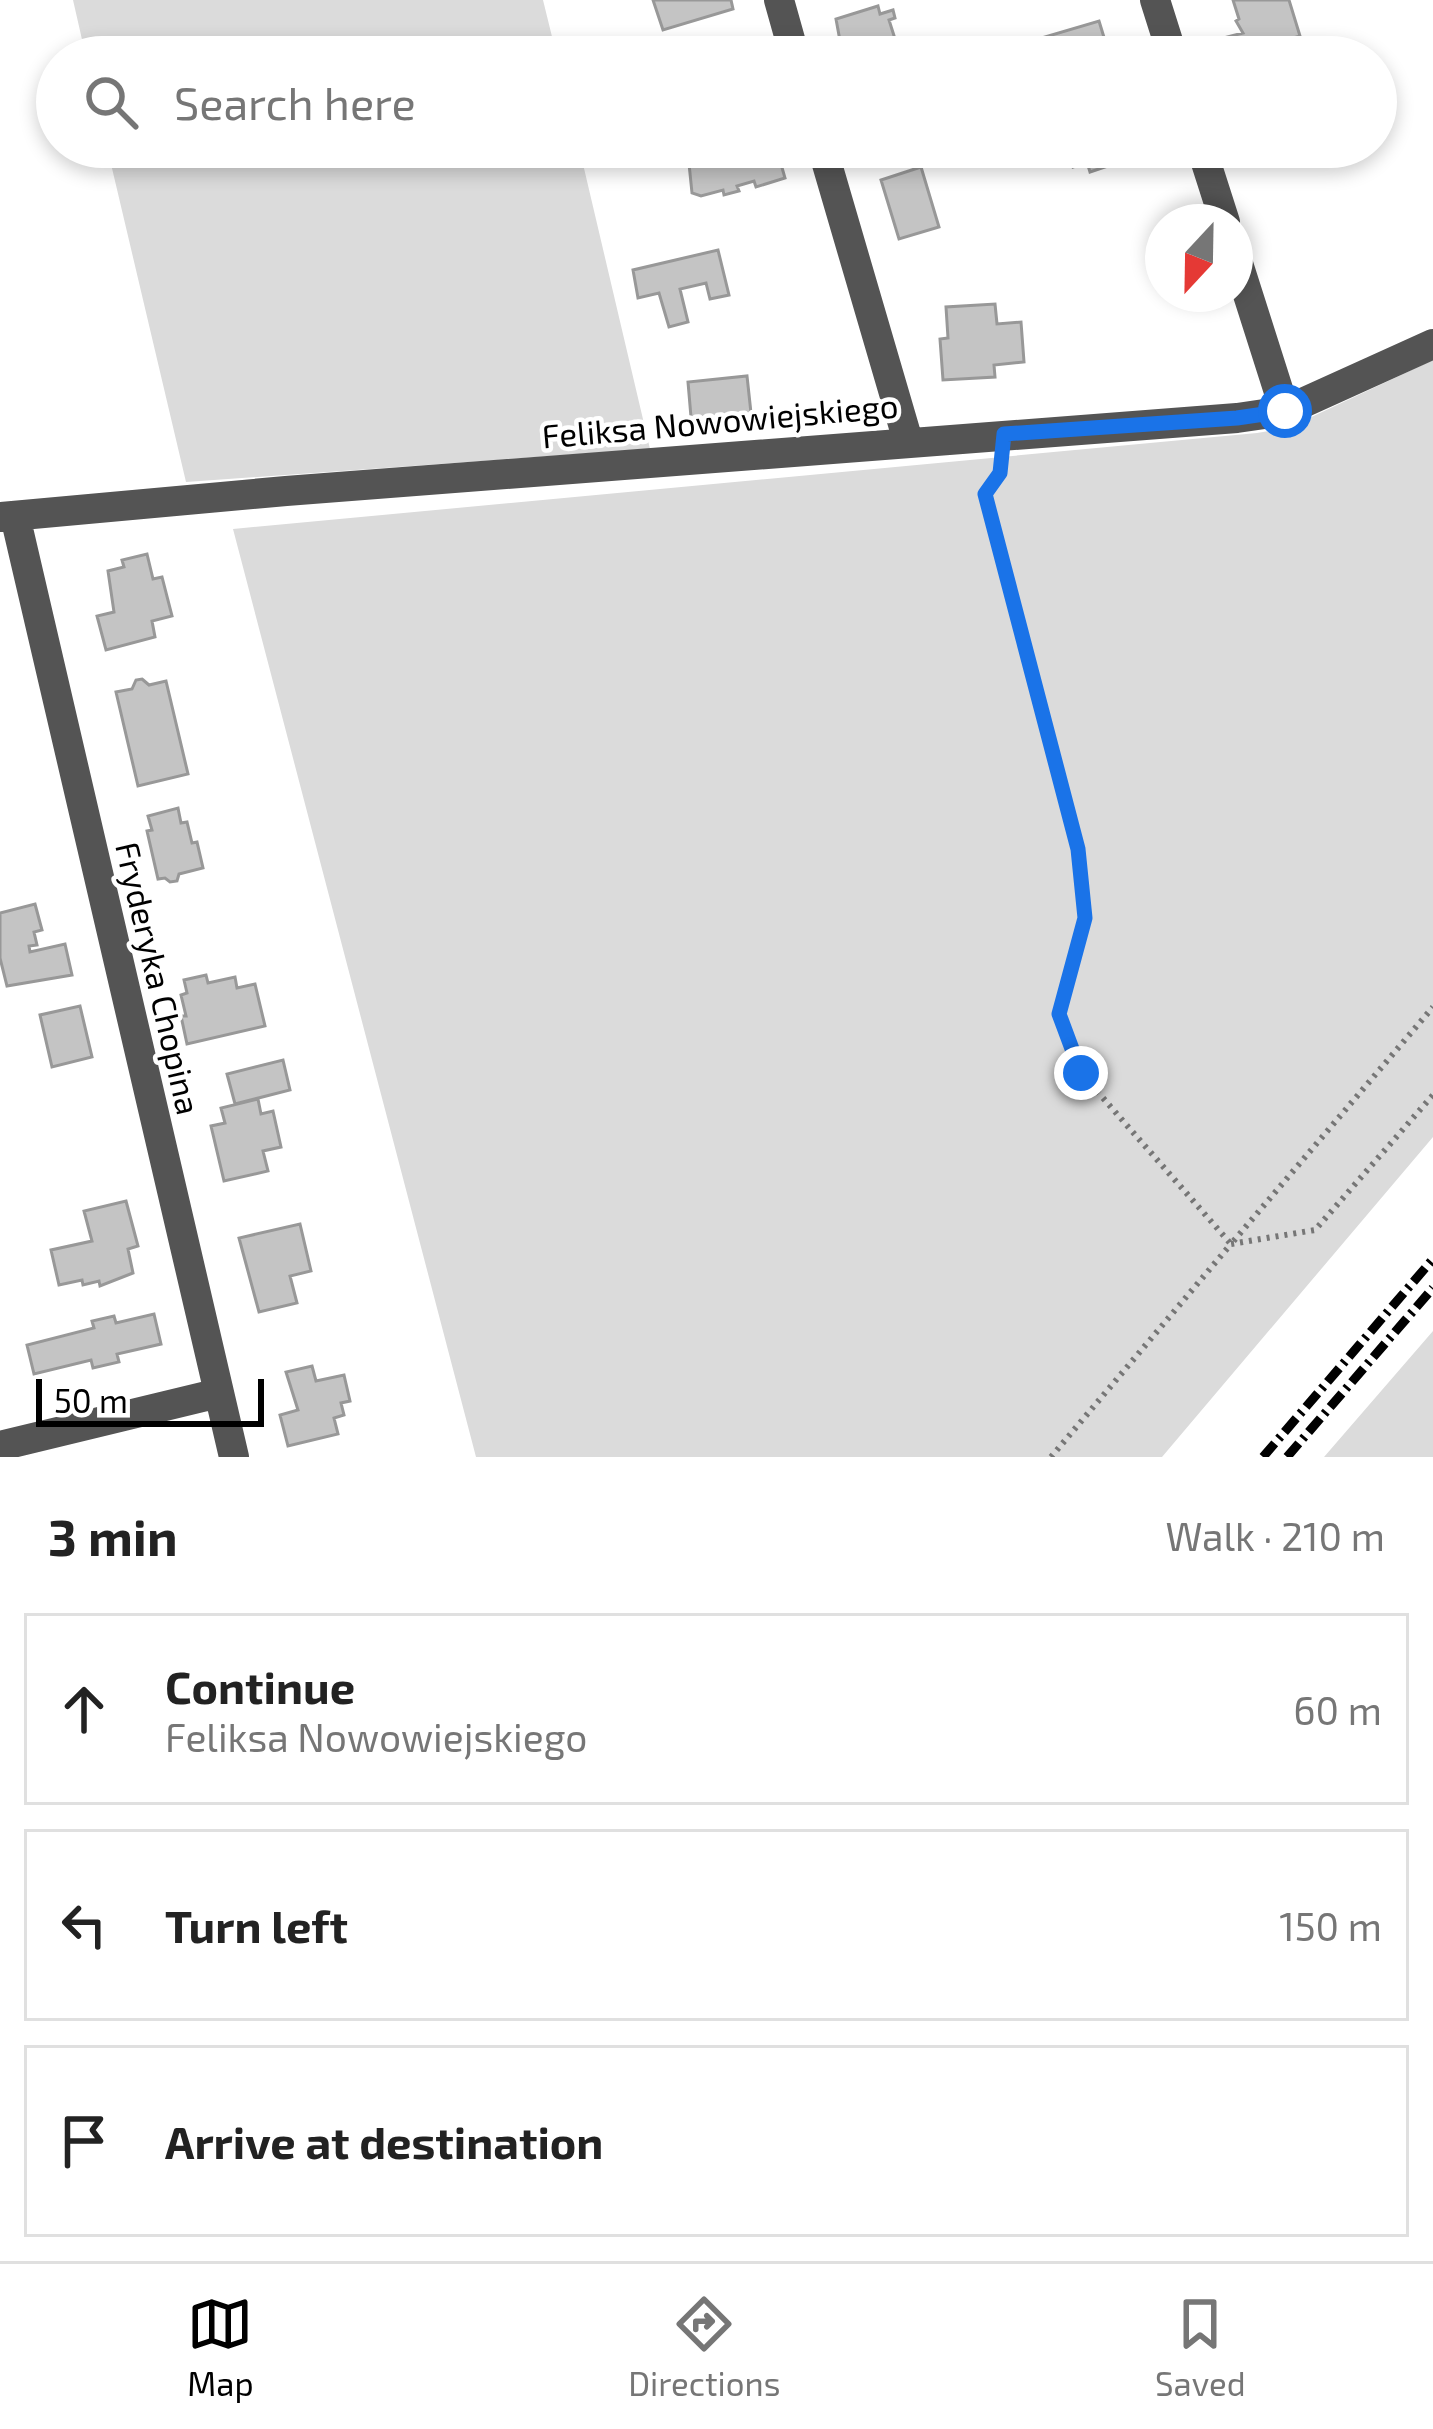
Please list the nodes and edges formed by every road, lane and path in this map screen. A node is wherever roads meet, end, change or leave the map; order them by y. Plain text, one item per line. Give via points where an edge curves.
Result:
1 (778, 0) edge
2 (1155, 0) edge
3 (789, 36) edge
4 (1166, 36) edge
5 (828, 168) edge
6 (1208, 168) edge
7 (1219, 204) edge
8 (1253, 311) edge
9 (1433, 344) edge
10 (1285, 411) junction
11 (1004, 434) junction
12 (908, 441) junction
13 (7, 516) edge
14 (1433, 1007) edge
15 (1433, 1095) edge
16 (1231, 1244) junction
17 (219, 1393) junction
18 (0, 1446) edge
19 (234, 1457) edge
20 (1051, 1457) edge

1 - 3 street
2 - 4 street
5 - 12 street
6 - 7 street
8 - 10 street
9 - 10 street, Feliksa Nowowiejskiego
10 - 11 street, Feliksa Nowowiejskiego
11 - 12 street, Feliksa Nowowiejskiego
11 - 16 path via 1000,473 985,494 1078,849 1083,895 1085,918 1059,1014 1081,1073
12 - 13 street, Feliksa Nowowiejskiego
13 - 17 street, Fryderyka Chopina
14 - 16 path
15 - 16 path via 1316,1230
16 - 20 path
17 - 18 street
17 - 19 street, Fryderyka Chopina

